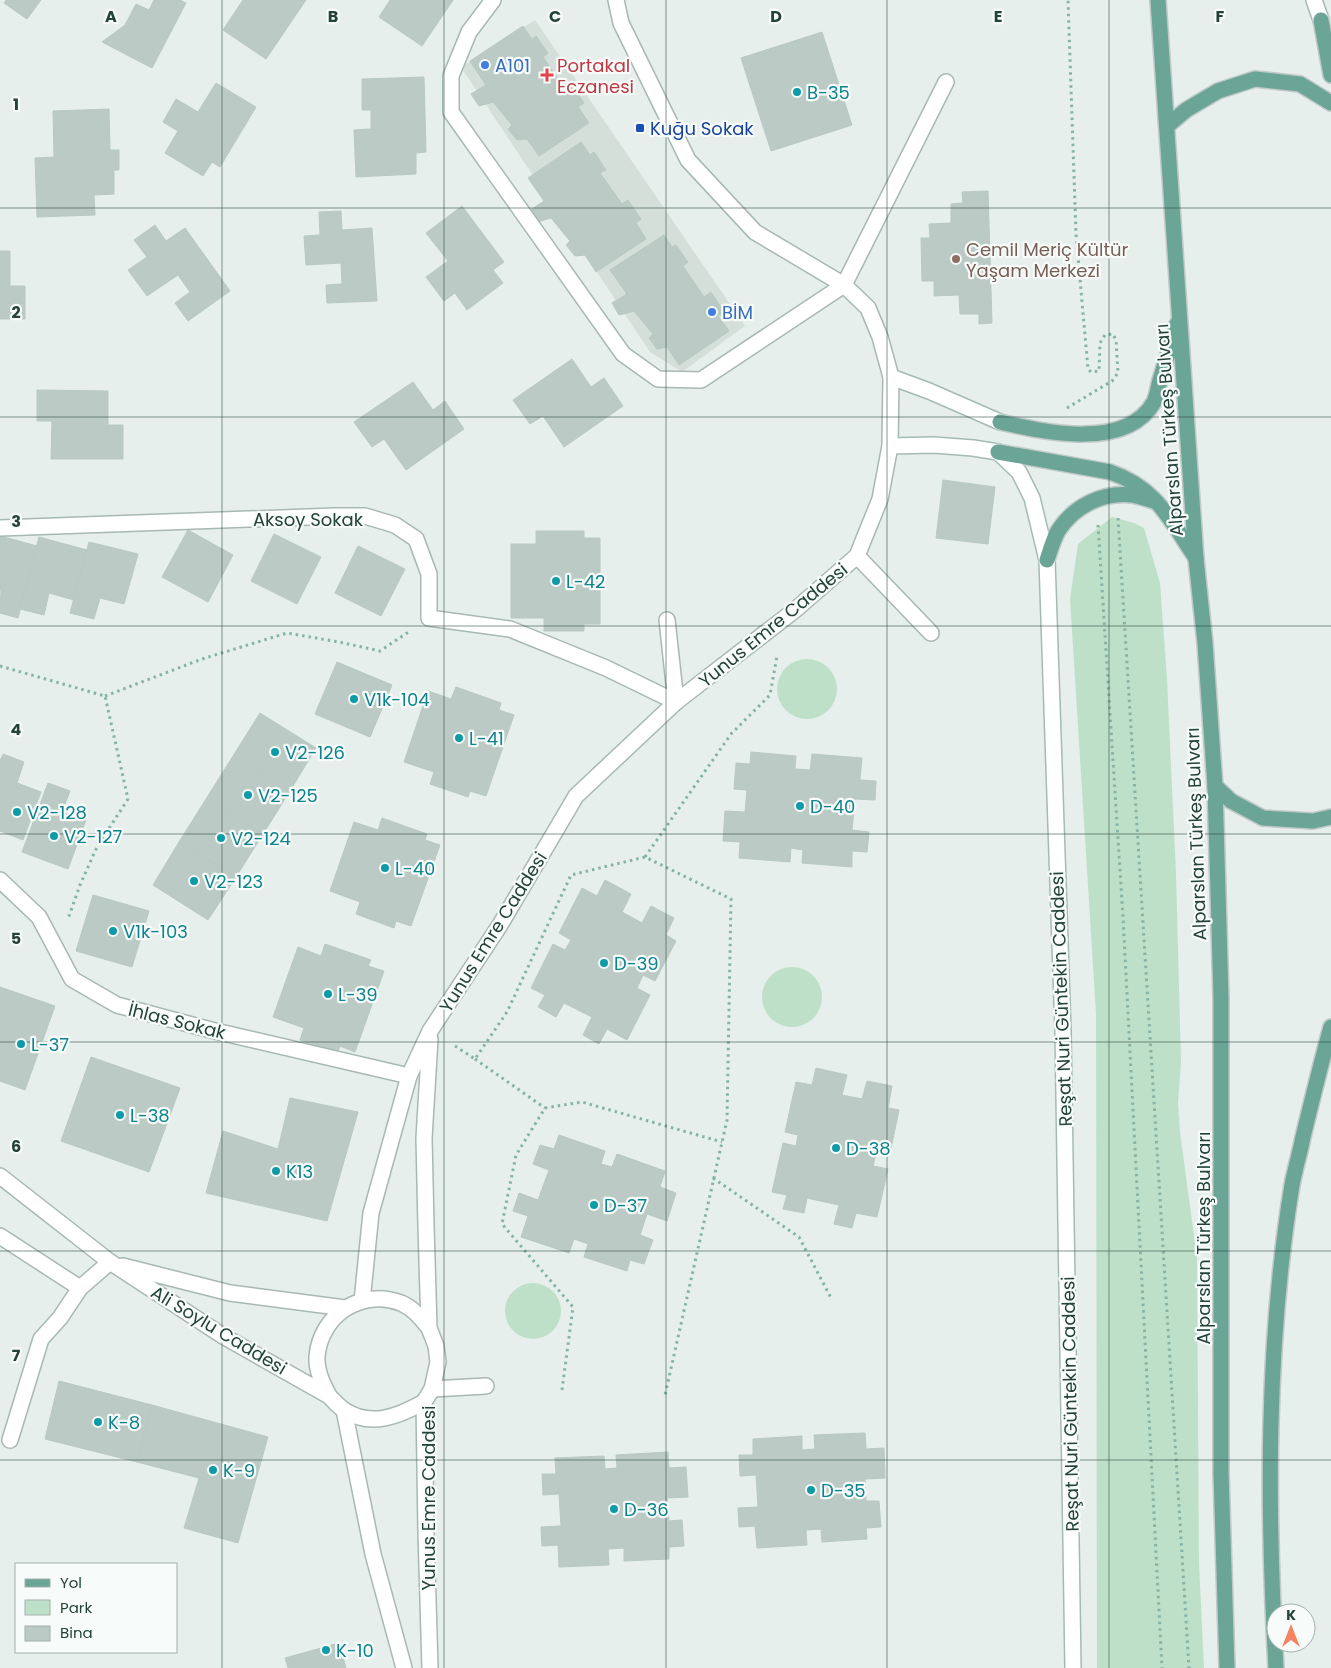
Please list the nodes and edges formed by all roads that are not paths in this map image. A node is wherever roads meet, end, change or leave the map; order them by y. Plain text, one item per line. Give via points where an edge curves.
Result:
1 (493, 0) edge
2 (616, 0) edge
3 (1158, 0) edge
4 (1314, 0) edge
5 (1321, 20) joint
6 (1331, 74) edge
7 (946, 82) dead end
8 (1331, 102) edge
9 (1167, 126) junction
10 (844, 285) junction
11 (1180, 313) junction
12 (891, 377) junction
13 (1000, 422) joint
14 (890, 446) junction
15 (998, 452) junction
16 (1158, 502) junction
17 (0, 528) edge
18 (857, 556) junction
19 (1196, 559) junction
20 (1047, 560) junction
21 (667, 620) dead end
22 (931, 633) dead end
23 (676, 702) junction
24 (1215, 786) junction
25 (1331, 817) edge
26 (0, 880) edge
27 (1331, 1027) edge
28 (430, 1031) junction
29 (409, 1076) junction
30 (0, 1176) edge
31 (0, 1236) edge
32 (110, 1262) junction
33 (80, 1288) junction
34 (362, 1301) junction
35 (345, 1308) junction
36 (429, 1328) junction
37 (486, 1386) dead end
38 (432, 1389) junction
39 (329, 1396) junction
40 (424, 1402) junction
41 (344, 1410) junction
42 (10, 1440) dead end
43 (404, 1668) edge
44 (430, 1668) edge
45 (1073, 1668) edge
46 (1227, 1668) edge
47 (1276, 1668) edge

1 - 10 street via 469,32 451,76 451,112 623,354 658,379 701,380
2 - 10 street, Yunus Emre Caddesi via 621,23 688,160 755,232
3 - 9 main road, Alparslan Türkeş Bulvarı
4 - 5 street
5 - 6 main road
7 - 10 street
8 - 9 main road via 1300,84 1255,79 1218,91
9 - 11 main road, Alparslan Türkeş Bulvarı
10 - 12 street, Yunus Emre Caddesi via 868,308
11 - 13 main road via 1154,402 1137,422 1112,432 1084,434 1024,428
11 - 19 main road, Alparslan Türkeş Bulvarı
12 - 13 street
12 - 14 street, Yunus Emre Caddesi
14 - 15 street via 934,445
14 - 18 street, Yunus Emre Caddesi via 880,499
15 - 16 main road via 1110,472 1126,477
15 - 20 street, Reşat Nuri Güntekin Caddesi via 1019,472 1032,498
16 - 19 main road
16 - 20 main road via 1132,495 1096,499 1073,513 1058,532
17 - 23 street, Aksoy Sokak via 365,516 395,525 416,539 429,574 429,618 510,629 606,668
18 - 22 street
18 - 23 street, Yunus Emre Caddesi via 783,619
19 - 24 main road, Alparslan Türkeş Bulvarı
20 - 45 street, Reşat Nuri Güntekin Caddesi via 1063,1030
21 - 23 street
23 - 28 street, Yunus Emre Caddesi via 576,796 500,926
24 - 25 main road via 1231,801 1262,818 1313,821
24 - 46 main road, Alparslan Türkeş Bulvarı via 1221,998 1221,1463
26 - 29 street, İhlas Sokak via 39,917 72,979 117,1005
27 - 47 main road via 1292,1184 1274,1332 1271,1422
28 - 29 street, Yunus Emre Caddesi
28 - 36 street, Yunus Emre Caddesi via 424,1138
29 - 34 street, Yunus Emre Caddesi via 371,1213
30 - 32 street, Ali Soylu Caddesi
31 - 33 street
32 - 33 street
32 - 35 street, Ali Soylu Caddesi via 230,1293
32 - 39 street, Ali Soylu Caddesi via 223,1336
33 - 42 street via 41,1339
34 - 35 street
34 - 36 street via 382,1299 401,1303 417,1313
35 - 39 street via 331,1320 321,1337 317,1358 320,1378
36 - 38 street, Yunus Emre Caddesi via 438,1362
37 - 38 street
38 - 40 street, Yunus Emre Caddesi
39 - 41 street
40 - 41 street via 404,1414 384,1419 363,1418
40 - 44 street, Yunus Emre Caddesi
41 - 43 street via 373,1554

